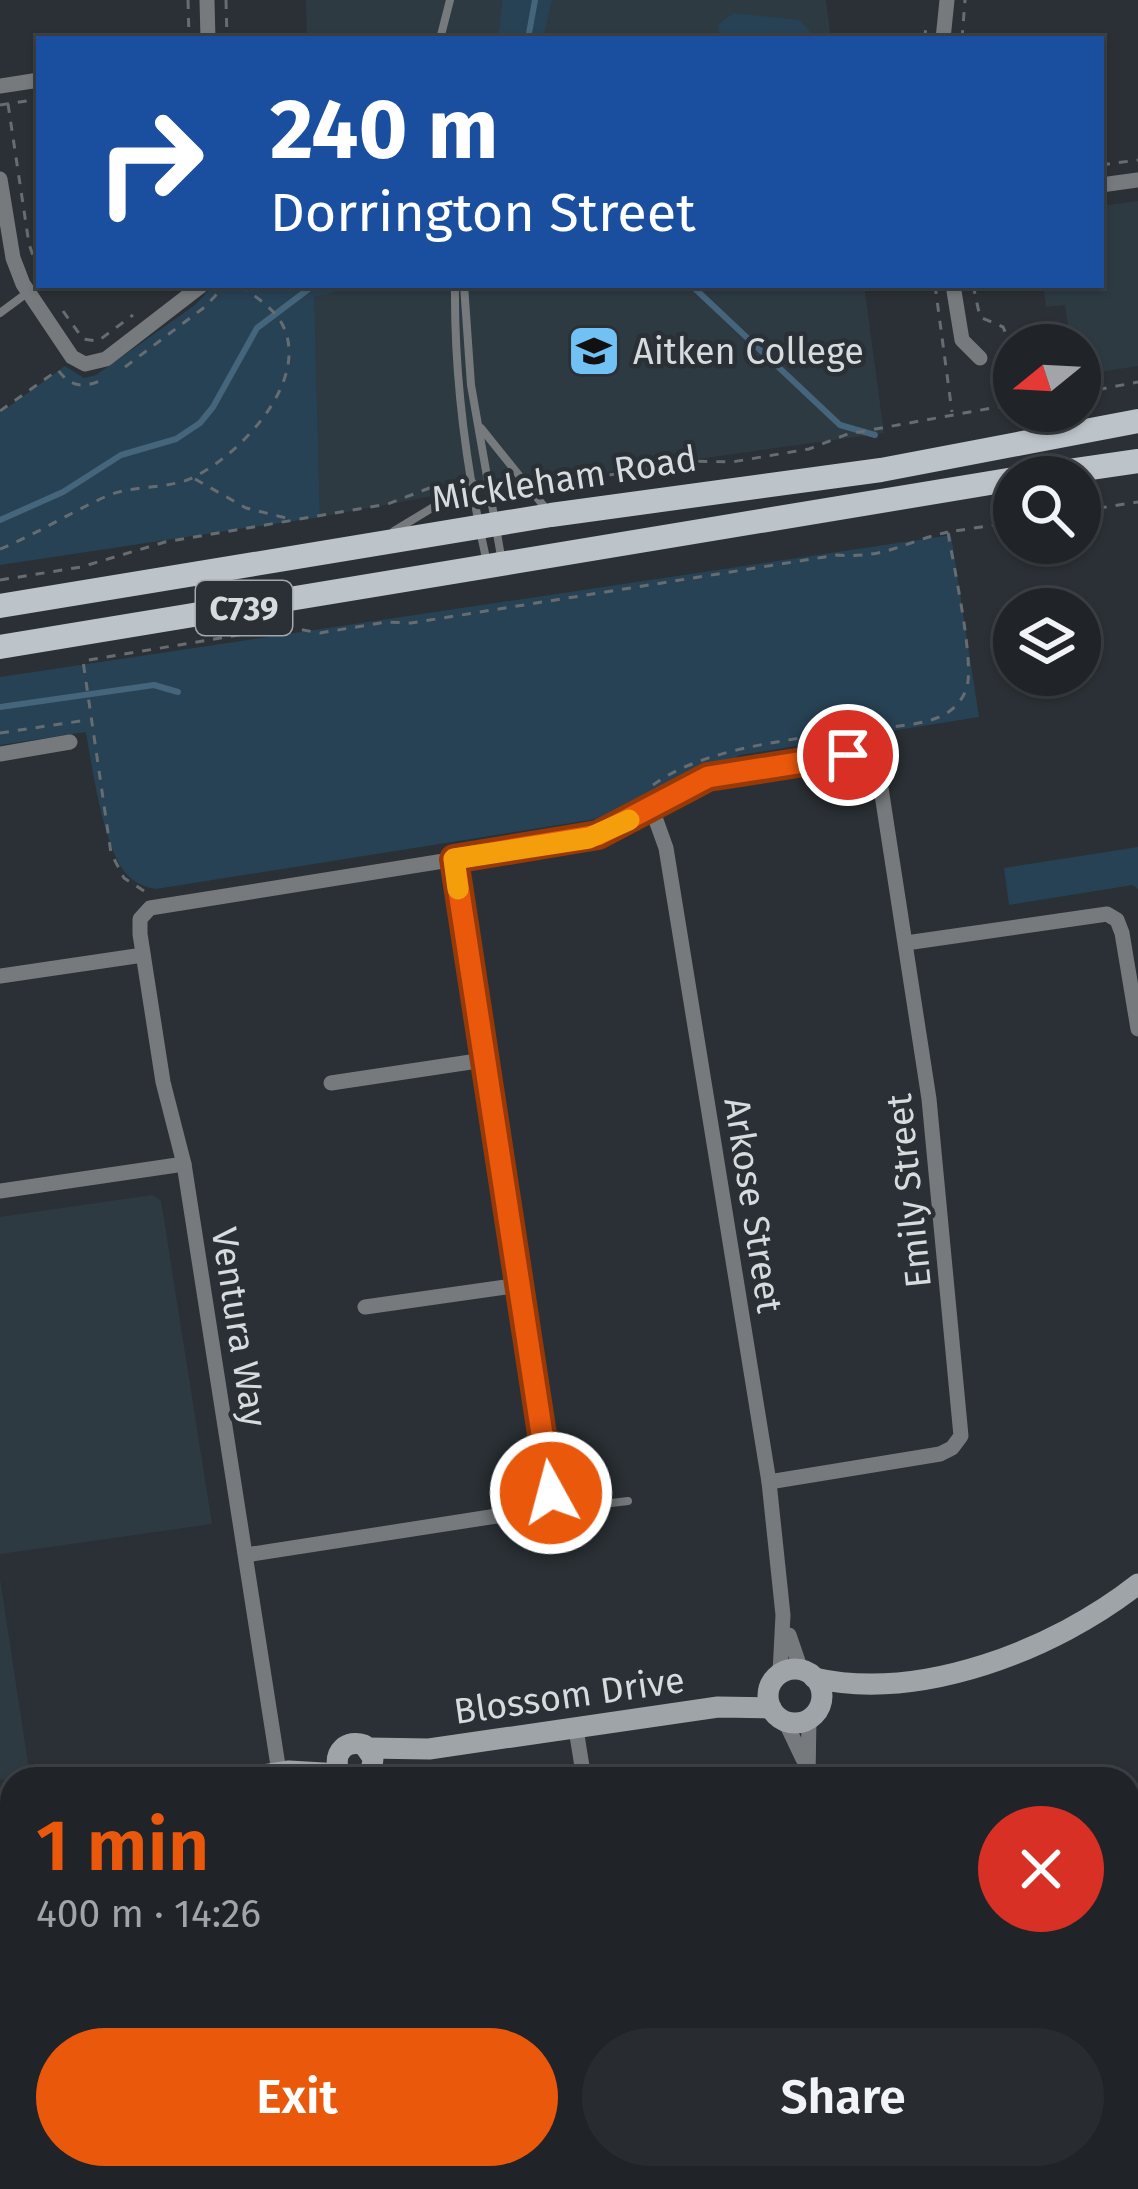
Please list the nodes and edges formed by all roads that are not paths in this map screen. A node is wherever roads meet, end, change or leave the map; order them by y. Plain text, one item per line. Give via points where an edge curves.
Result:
1 (207, 0) edge
2 (450, 0) edge
3 (947, 0) edge
4 (208, 36) edge
5 (441, 36) edge
6 (943, 36) edge
7 (36, 80) edge
8 (0, 86) edge
9 (0, 179) edge
10 (1138, 180) edge
11 (1104, 185) edge
12 (198, 288) edge
13 (459, 288) edge
14 (459, 288) edge
15 (953, 288) edge
16 (28, 292) junction
17 (0, 313) edge
18 (980, 358) dead end
19 (1133, 420) edge
20 (480, 427) junction
21 (1138, 461) edge
22 (1101, 466) edge
23 (473, 483) junction
24 (993, 483) edge
25 (550, 514) junction
26 (489, 525) junction
27 (378, 542) junction
28 (495, 567) junction
29 (0, 606) edge
30 (0, 647) edge
31 (70, 742) dead end
32 (0, 754) edge
33 (652, 809) junction
34 (454, 859) junction
35 (906, 943) junction
36 (142, 955) junction
37 (0, 976) edge
38 (1138, 1029) edge
39 (484, 1060) junction
40 (331, 1083) dead end
41 (184, 1164) junction
42 (0, 1191) edge
43 (520, 1285) junction
44 (365, 1307) dead end
45 (769, 1482) junction
46 (628, 1501) dead end
47 (544, 1504) junction
48 (246, 1556) junction
49 (1138, 1584) edge
50 (867, 1685) junction
51 (787, 1689) junction
52 (814, 1713) junction
53 (576, 1729) junction
54 (283, 1767) edge
55 (365, 1767) edge
56 (582, 1767) edge
57 (806, 1767) edge
58 (808, 1767) edge

1 - 4 street
2 - 5 lane
3 - 6 street
7 - 8 street
9 - 16 street via 13,258
10 - 11 street
12 - 16 street via 106,359 86,364 72,357
13 - 20 lane
14 - 23 lane via 456,364
15 - 18 street via 962,340
16 - 17 lane
19 - 25 main road, Mickleham Road / C739 via 881,470
20 - 25 lane
20 - 26 lane
21 - 22 main road
23 - 26 lane
23 - 27 lane
24 - 28 main road, Mickleham Road / C739
25 - 26 main road, Mickleham Road / C739
26 - 27 main road, Mickleham Road / C739
26 - 28 lane
26 - 28 lane
27 - 29 main road, Mickleham Road / C739
28 - 30 main road, Mickleham Road / C739
31 - 32 street
33 - 34 street via 589,838
33 - 35 street, Emily Street via 708,777 854,755 871,763
33 - 45 street, Arkose Street via 666,848
34 - 36 street, Ventura Way via 155,899 140,919
34 - 39 street
35 - 38 street via 1113,916
35 - 45 street, Emily Street via 961,1436 940,1454
36 - 37 street
36 - 41 street, Ventura Way
39 - 40 street
39 - 43 street
41 - 42 street
41 - 48 street, Ventura Way
43 - 44 street
43 - 47 street via 552,1486
45 - 51 street, Arkose Street
46 - 47 lane
47 - 48 street
48 - 54 street, Ventura Way
49 - 50 street, Blossom Drive via 1066,1633 1012,1657
50 - 51 street, Blossom Drive
50 - 52 street, Blossom Drive
51 - 52 street, Blossom Drive
51 - 52 street via 821,1692
51 - 53 street, Blossom Drive
51 - 57 street
52 - 58 street
53 - 55 street, Blossom Drive via 429,1749
53 - 56 street

